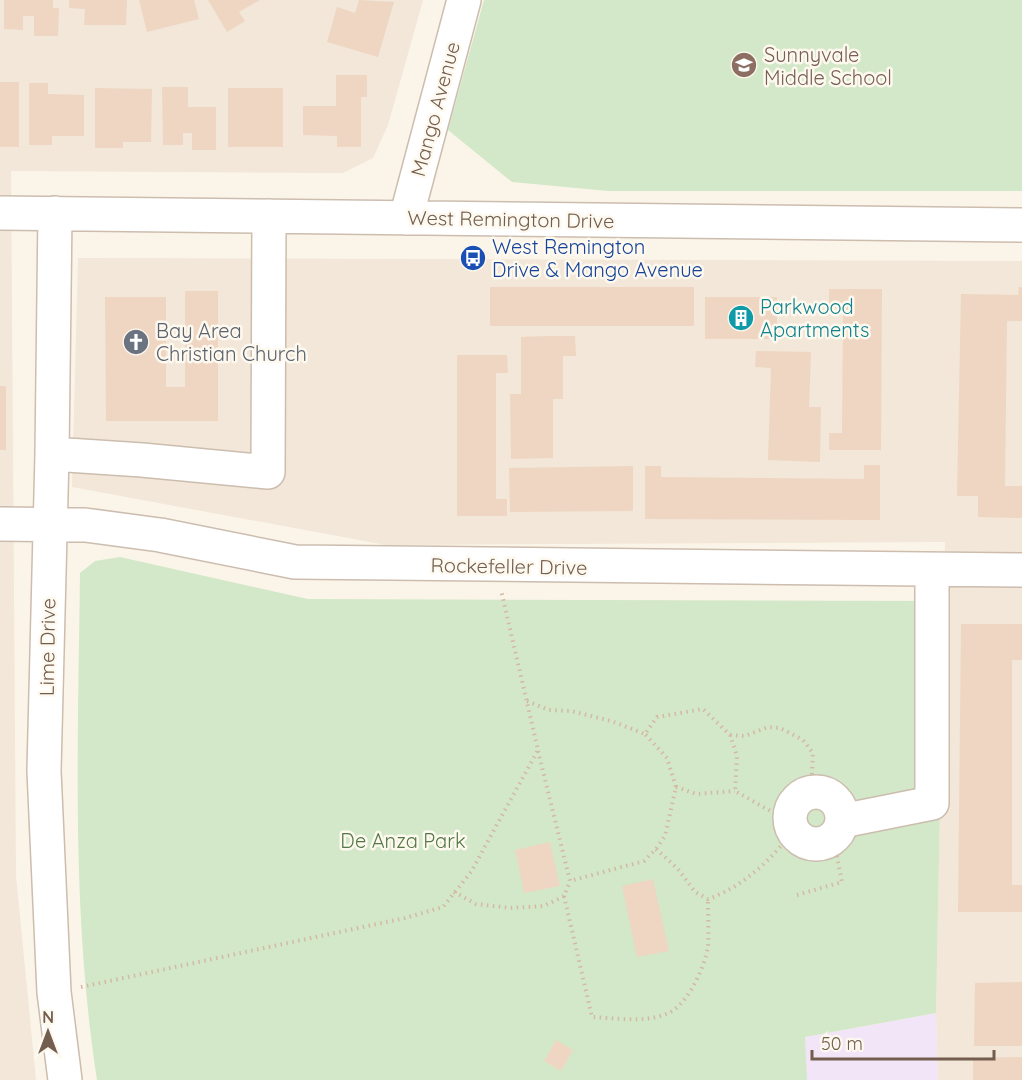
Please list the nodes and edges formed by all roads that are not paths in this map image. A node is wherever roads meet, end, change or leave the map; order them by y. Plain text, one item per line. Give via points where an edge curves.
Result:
1 (464, 0) edge
2 (0, 213) edge
3 (55, 213) junction
4 (269, 216) junction
5 (406, 218) junction
6 (1022, 225) edge
7 (52, 454) junction
8 (0, 524) edge
9 (50, 525) junction
10 (932, 570) junction
11 (1022, 570) edge
12 (837, 829) junction
13 (65, 1080) edge

1 - 5 street, Mango Avenue
2 - 3 street, West Remington Drive
3 - 4 street, West Remington Drive
3 - 7 street, Lime Drive
4 - 5 street, West Remington Drive
4 - 7 street via 268,472
5 - 6 street, West Remington Drive
7 - 9 street, Lime Drive
8 - 9 street, Rockefeller Drive
9 - 10 street, Rockefeller Drive via 86,525 160,535 295,562
9 - 13 street, Lime Drive via 44,771 54,992
10 - 11 street, Rockefeller Drive
10 - 12 street via 932,803
12 - 12 street via 841,813 834,799 811,793 797,800 790,814 792,827 805,842 821,843

